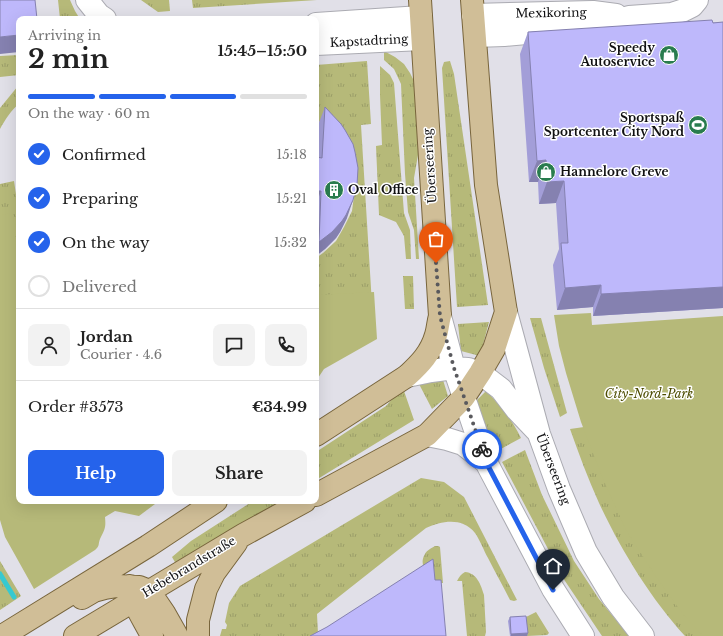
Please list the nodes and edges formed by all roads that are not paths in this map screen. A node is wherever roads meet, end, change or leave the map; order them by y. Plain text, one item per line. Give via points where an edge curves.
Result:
1 (87, 0) edge
2 (697, 0) edge
3 (473, 8) edge
4 (420, 9) edge
5 (101, 16) edge
6 (629, 17) junction
7 (319, 24) edge
8 (474, 36) junction
9 (422, 39) junction
10 (319, 44) edge
11 (506, 312) junction
12 (440, 316) junction
13 (454, 368) junction
14 (480, 373) junction
15 (407, 376) junction
16 (464, 397) junction
17 (319, 433) edge
18 (539, 434) junction
19 (427, 435) junction
20 (486, 462) junction
21 (319, 493) edge
22 (211, 504) edge
23 (300, 504) edge
24 (243, 535) junction
25 (148, 546) junction
26 (92, 586) junction
27 (137, 593) junction
28 (8, 632) edge
29 (75, 636) edge
30 (152, 636) edge
31 (176, 636) edge
32 (198, 636) edge
33 (583, 636) edge
34 (643, 636) edge

1 - 5 street
2 - 6 street, Mexikoring via 692,6 676,13
3 - 6 street, Mexikoring via 593,12
3 - 8 main road, Überseering
4 - 7 street, Kapstadtring
4 - 9 main road, Überseering
6 - 8 street, Mexikoring via 592,27
8 - 11 main road, Überseering via 486,185
9 - 10 street, Kapstadtring
9 - 12 main road, Überseering
11 - 14 main road via 494,349
11 - 18 street, Überseering
12 - 13 street, Überseering
12 - 15 main road via 430,351
13 - 14 street
13 - 15 street
13 - 16 street, Überseering
14 - 16 main road
14 - 18 street via 501,389
15 - 17 main road
16 - 19 main road
16 - 20 street, Überseering
18 - 34 street, Überseering via 586,552 613,597
19 - 20 street via 463,444
19 - 21 main road
20 - 33 street, Überseering via 553,590
22 - 25 main road
23 - 24 main road, Hebebrandstraße
24 - 27 main road, Hebebrandstraße
24 - 32 main road via 214,573 206,589 198,620
25 - 26 main road
25 - 27 main road via 131,576
26 - 27 main road via 117,586
26 - 28 main road
27 - 29 main road, Hebebrandstraße via 106,617
27 - 30 main road
27 - 31 main road via 164,613

